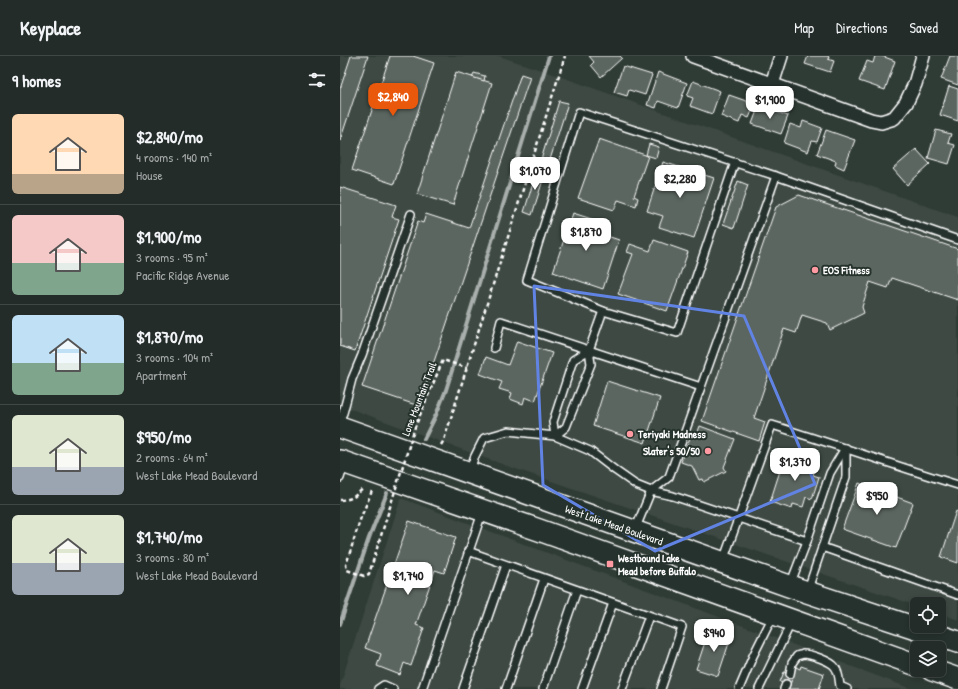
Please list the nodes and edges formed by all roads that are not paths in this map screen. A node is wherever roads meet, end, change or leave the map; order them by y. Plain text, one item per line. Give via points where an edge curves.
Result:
1 (693, 56) edge
2 (781, 56) edge
3 (923, 56) edge
4 (772, 84) junction
5 (735, 162) junction
6 (776, 176) junction
7 (411, 214) dead end
8 (958, 240) edge
9 (603, 311) junction
10 (494, 348) dead end
11 (589, 350) junction
12 (701, 387) junction
13 (340, 419) edge
14 (340, 427) edge
15 (555, 436) junction
16 (846, 448) junction
17 (343, 461) edge
18 (469, 474) junction
19 (958, 485) edge
20 (651, 491) junction
21 (482, 511) junction
22 (738, 518) junction
23 (539, 530) junction
24 (635, 532) junction
25 (807, 541) junction
26 (822, 547) junction
27 (468, 551) junction
28 (723, 562) junction
29 (506, 565) junction
30 (544, 578) junction
31 (798, 589) junction
32 (577, 590) junction
33 (958, 595) edge
34 (613, 603) junction
35 (649, 616) junction
36 (783, 618) junction
37 (958, 642) edge
38 (910, 663) edge
39 (790, 674) dead end
40 (946, 675) edge
41 (958, 679) edge
42 (844, 687) edge
43 (378, 689) edge
44 (393, 689) edge
45 (422, 689) edge
46 (463, 689) edge
47 (506, 689) edge
48 (543, 689) edge
49 (582, 689) edge
50 (622, 689) edge
51 (661, 689) edge
52 (739, 689) edge
53 (759, 689) edge

1 - 4 street
2 - 4 street
3 - 4 street via 915,84 906,103 894,118 881,122
5 - 6 lane
5 - 9 lane via 677,333
5 - 9 lane via 579,112 527,280
6 - 8 lane
6 - 12 lane
7 - 13 lane
9 - 11 lane
10 - 11 lane via 501,321
11 - 12 lane
11 - 15 lane via 591,364 566,427
11 - 15 lane via 573,360 553,422
12 - 20 lane via 669,477
14 - 18 main road, West Lake Mead Boulevard
15 - 18 lane via 508,431 484,438
15 - 20 lane via 590,451 636,486
16 - 19 lane
16 - 22 lane via 772,425
16 - 25 lane via 830,473
16 - 26 lane via 846,477
17 - 18 main road via 343,443 441,477
17 - 21 main road
18 - 24 main road, West Lake Mead Boulevard
20 - 22 lane
20 - 24 lane
21 - 23 main road
21 - 27 lane
22 - 25 lane
22 - 28 lane
23 - 24 main road via 603,536 626,542 630,542
23 - 36 main road
24 - 28 main road, West Lake Mead Boulevard
25 - 31 lane
26 - 31 lane
26 - 33 lane
27 - 29 lane
27 - 45 lane
28 - 31 main road, West Lake Mead Boulevard
29 - 30 lane
29 - 46 lane
30 - 32 lane
30 - 47 lane
31 - 36 main road
31 - 37 main road, West Lake Mead Boulevard
32 - 34 lane
32 - 48 lane
34 - 35 lane
34 - 49 lane
35 - 50 lane
35 - 51 lane via 682,628
36 - 38 main road
36 - 52 lane via 753,656
36 - 53 lane
39 - 42 lane via 792,663 797,656 810,655 835,667
40 - 41 main road
43 - 44 lane via 384,685

